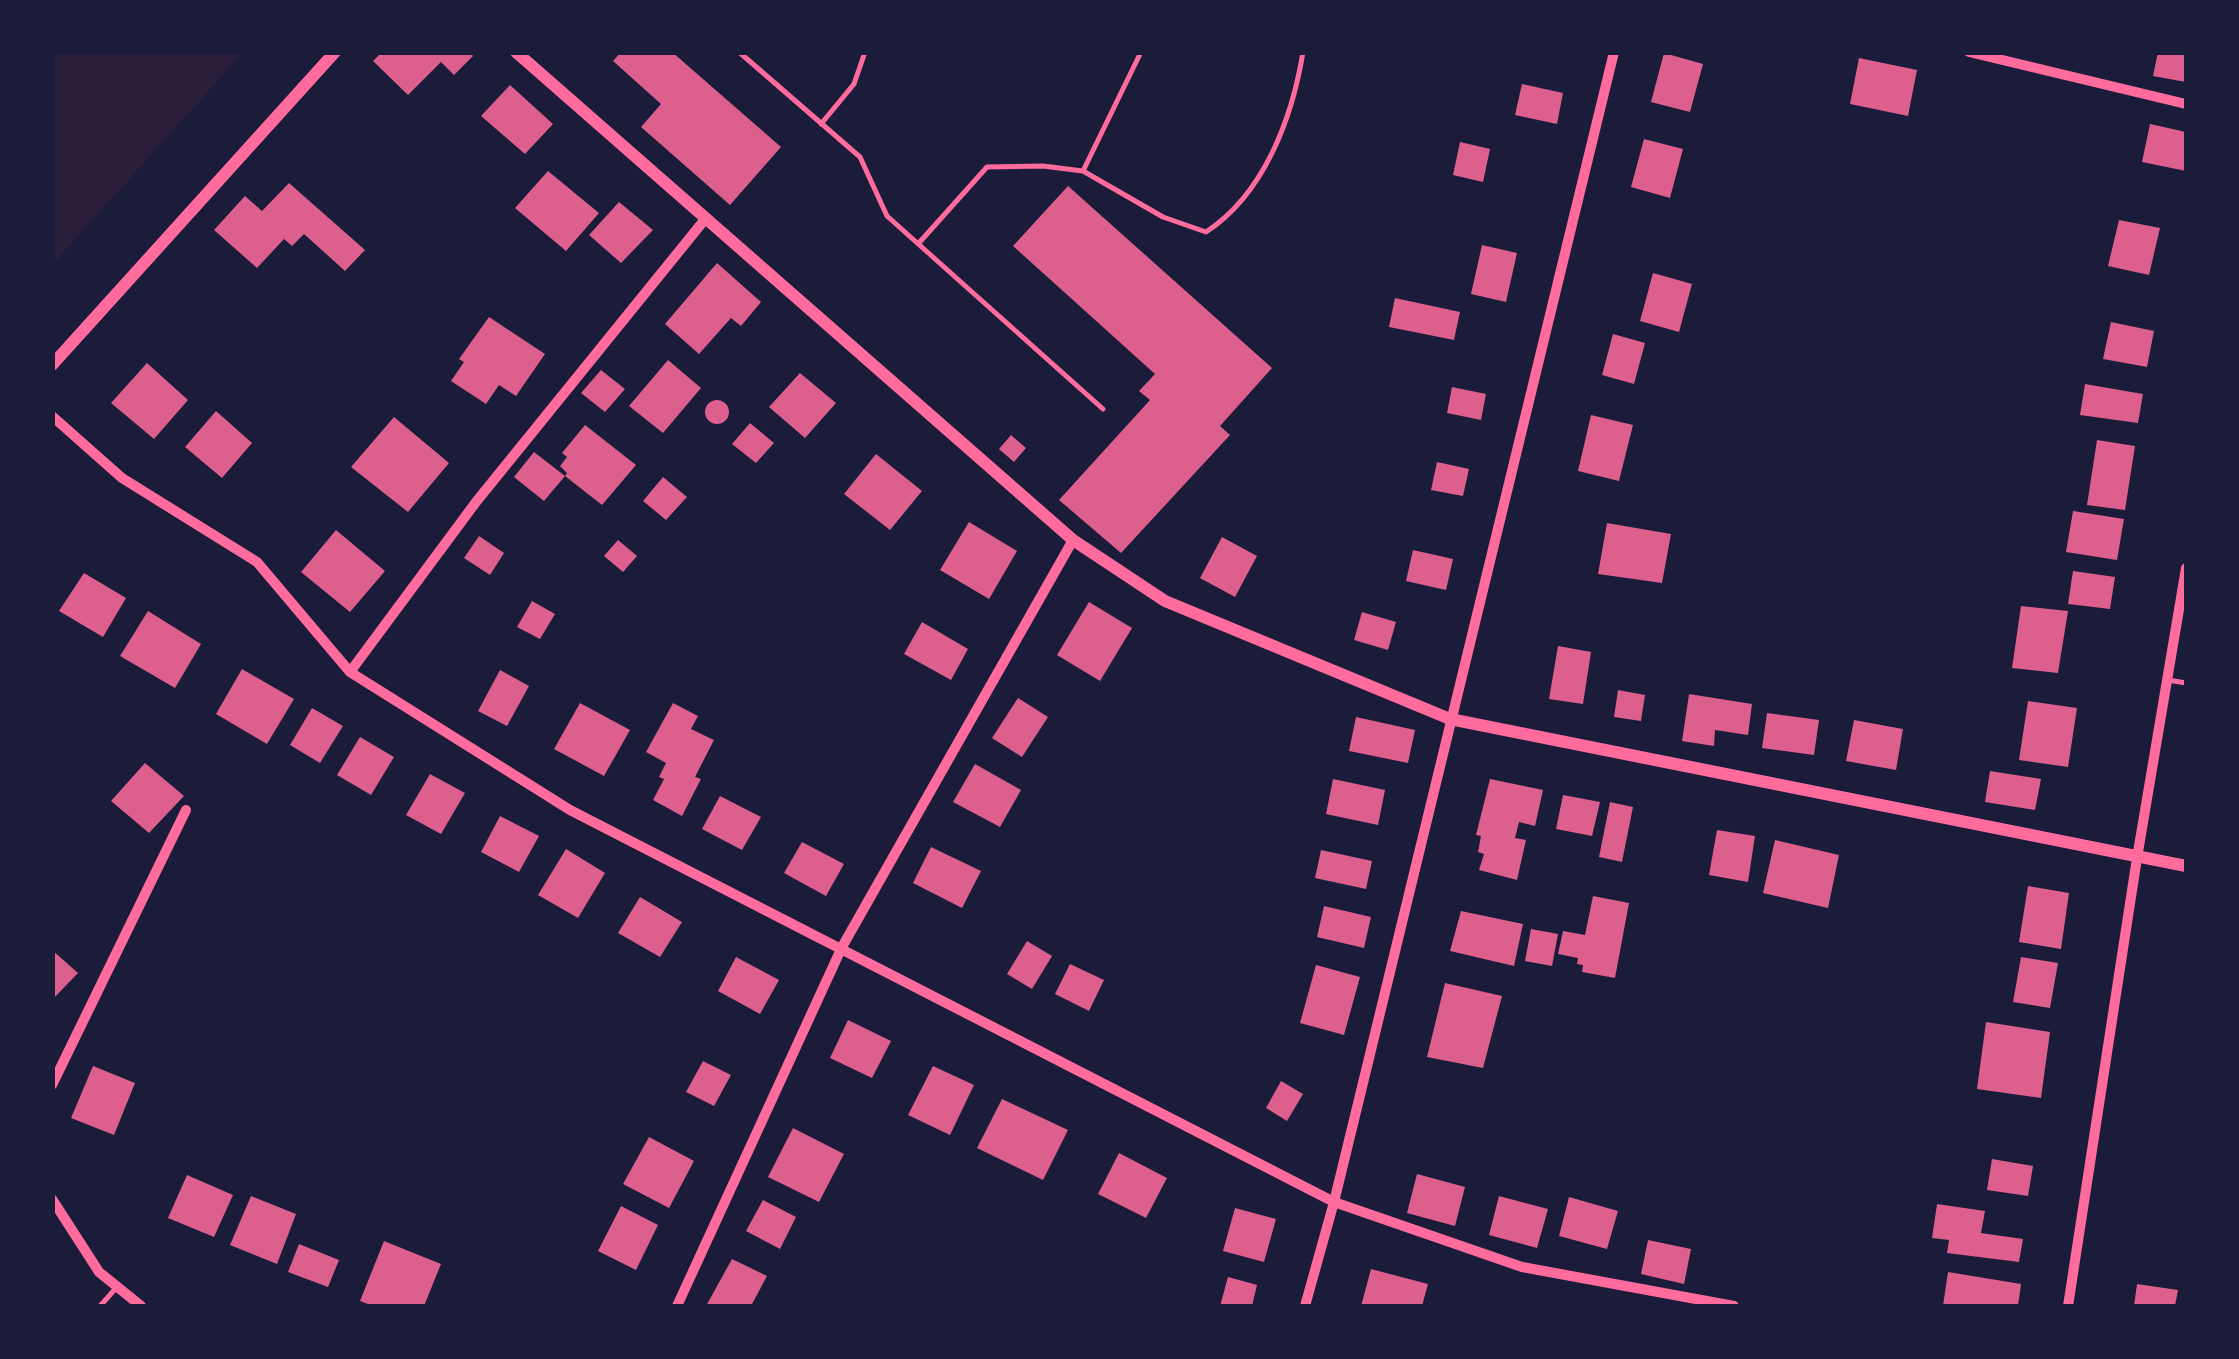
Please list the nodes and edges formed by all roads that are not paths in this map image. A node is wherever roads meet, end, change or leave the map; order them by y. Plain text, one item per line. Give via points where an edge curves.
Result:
1 (334, 52) edge
2 (516, 52) edge
3 (739, 52) edge
4 (865, 52) edge
5 (1141, 52) edge
6 (1303, 52) edge
7 (1614, 52) edge
8 (1969, 52) edge
9 (2186, 104) edge
10 (821, 124) junction
11 (1082, 171) junction
12 (706, 218) junction
13 (918, 244) junction
14 (52, 365) edge
15 (1103, 409) dead end
16 (52, 416) edge
17 (1073, 540) junction
18 (2186, 568) edge
19 (350, 672) junction
20 (2168, 680) junction
21 (2186, 683) edge
22 (1450, 718) junction
23 (186, 810) dead end
24 (2137, 858) junction
25 (2186, 866) edge
26 (842, 947) junction
27 (52, 1085) edge
28 (52, 1199) edge
29 (1334, 1202) junction
30 (117, 1287) junction
31 (100, 1306) edge
32 (142, 1306) edge
33 (678, 1306) edge
34 (1305, 1306) edge
35 (1734, 1306) edge
36 (2068, 1306) edge

1 - 14 street
2 - 12 street
3 - 10 lane
4 - 10 lane via 854,84
5 - 11 lane
6 - 11 lane via 1296,96 1259,178 1230,216 1206,232 1163,217
7 - 22 street
8 - 9 street
10 - 13 lane via 860,157 886,216
11 - 13 lane via 987,167
12 - 17 street
12 - 19 street via 476,502
13 - 15 lane
16 - 19 street via 122,478 256,562
17 - 22 street via 1165,601
17 - 26 street
18 - 20 street
19 - 26 street via 570,810
20 - 21 lane
20 - 24 street
22 - 24 street
22 - 29 street
23 - 27 street
24 - 25 street
24 - 36 street
26 - 29 street
26 - 33 street
28 - 30 street via 99,1272
29 - 34 street
29 - 35 street via 1522,1267
30 - 31 lane
30 - 32 street

